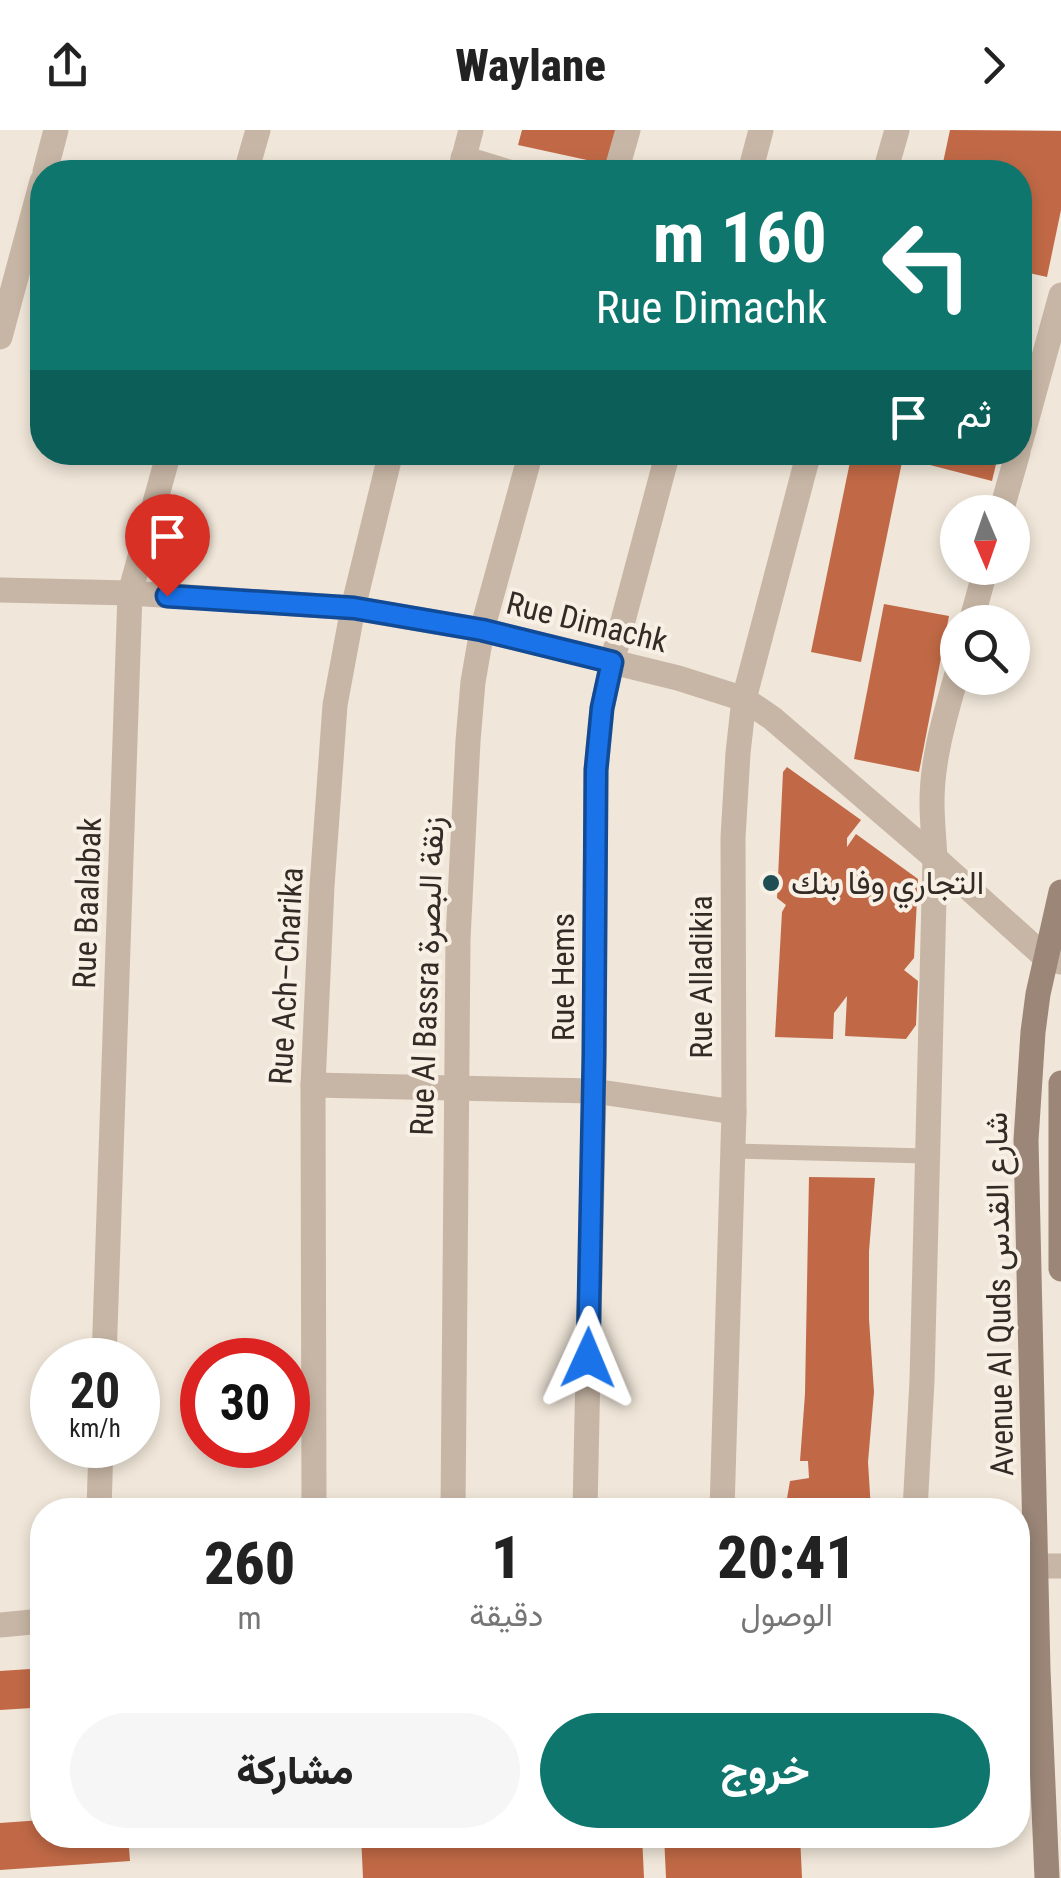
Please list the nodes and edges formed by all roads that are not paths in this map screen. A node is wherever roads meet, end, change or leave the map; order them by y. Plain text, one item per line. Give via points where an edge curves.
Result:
1 (56, 130) edge
2 (258, 130) edge
3 (471, 130) edge
4 (628, 130) edge
5 (761, 130) edge
6 (897, 130) edge
7 (48, 160) edge
8 (249, 160) edge
9 (462, 160) edge
10 (619, 160) edge
11 (753, 160) edge
12 (888, 160) edge
13 (30, 226) edge
14 (1061, 295) edge
15 (0, 337) edge
16 (1032, 400) edge
17 (164, 465) edge
18 (388, 465) edge
19 (527, 465) edge
20 (665, 465) edge
21 (806, 465) edge
22 (1014, 465) edge
23 (1006, 495) edge
24 (0, 590) edge
25 (130, 593) junction
26 (354, 608) junction
27 (482, 630) junction
28 (612, 662) junction
29 (952, 695) edge
30 (744, 699) junction
31 (936, 858) junction
32 (1061, 892) edge
33 (1053, 960) edge
34 (1061, 1083) edge
35 (313, 1085) junction
36 (456, 1088) junction
37 (594, 1091) junction
38 (734, 1112) junction
39 (733, 1151) junction
40 (926, 1156) junction
41 (1060, 1228) edge
42 (1061, 1268) edge
43 (105, 1338) edge
44 (101, 1468) edge
45 (100, 1498) edge
46 (314, 1498) edge
47 (453, 1498) edge
48 (586, 1498) edge
49 (722, 1498) edge
50 (916, 1498) edge
51 (1038, 1566) edge
52 (30, 1622) edge
53 (0, 1625) edge
54 (1047, 1878) edge

1 - 7 street
2 - 8 street
3 - 9 street
4 - 10 street
5 - 11 street
6 - 12 street
13 - 15 street
14 - 16 street
17 - 25 street, Rue Baalabak
18 - 26 street, Rue Ach–Charika
19 - 27 street, Rue Al Bassra زنقة البصرة
20 - 28 street, Rue Hems
21 - 30 street, Rue Alladikia
22 - 23 street
24 - 25 street, Rue Dimachk
25 - 26 street, Rue Dimachk
25 - 43 street, Rue Baalabak
26 - 27 street, Rue Dimachk
26 - 35 street, Rue Ach–Charika via 335,705
27 - 28 street, Rue Dimachk
27 - 36 street, Rue Al Bassra زنقة البصرة via 466,760
28 - 30 street, Rue Dimachk
28 - 37 street, Rue Hems via 596,770
29 - 31 street via 934,766
30 - 31 street, Rue Dimachk
30 - 38 street, Rue Alladikia via 733,838
31 - 33 street, Rue Dimachk
31 - 40 street
32 - 33 main road, Avenue Al Quds شارع القدس
33 - 51 main road, Avenue Al Quds شارع القدس via 1033,1032 1026,1140
34 - 41 main road, Avenue Al Quds شارع القدس
35 - 36 street
35 - 46 street, Rue Ach–Charika
36 - 37 street
36 - 47 street, Rue Al Bassra زنقة البصرة
37 - 38 street
37 - 48 street, Rue Hems
38 - 39 street, Rue Alladikia
39 - 40 lane
39 - 49 street, Rue Alladikia
40 - 50 street
41 - 42 main road, Avenue Al Quds شارع القدس
44 - 45 street
51 - 54 main road, Avenue Al Quds شارع القدس
52 - 53 street

